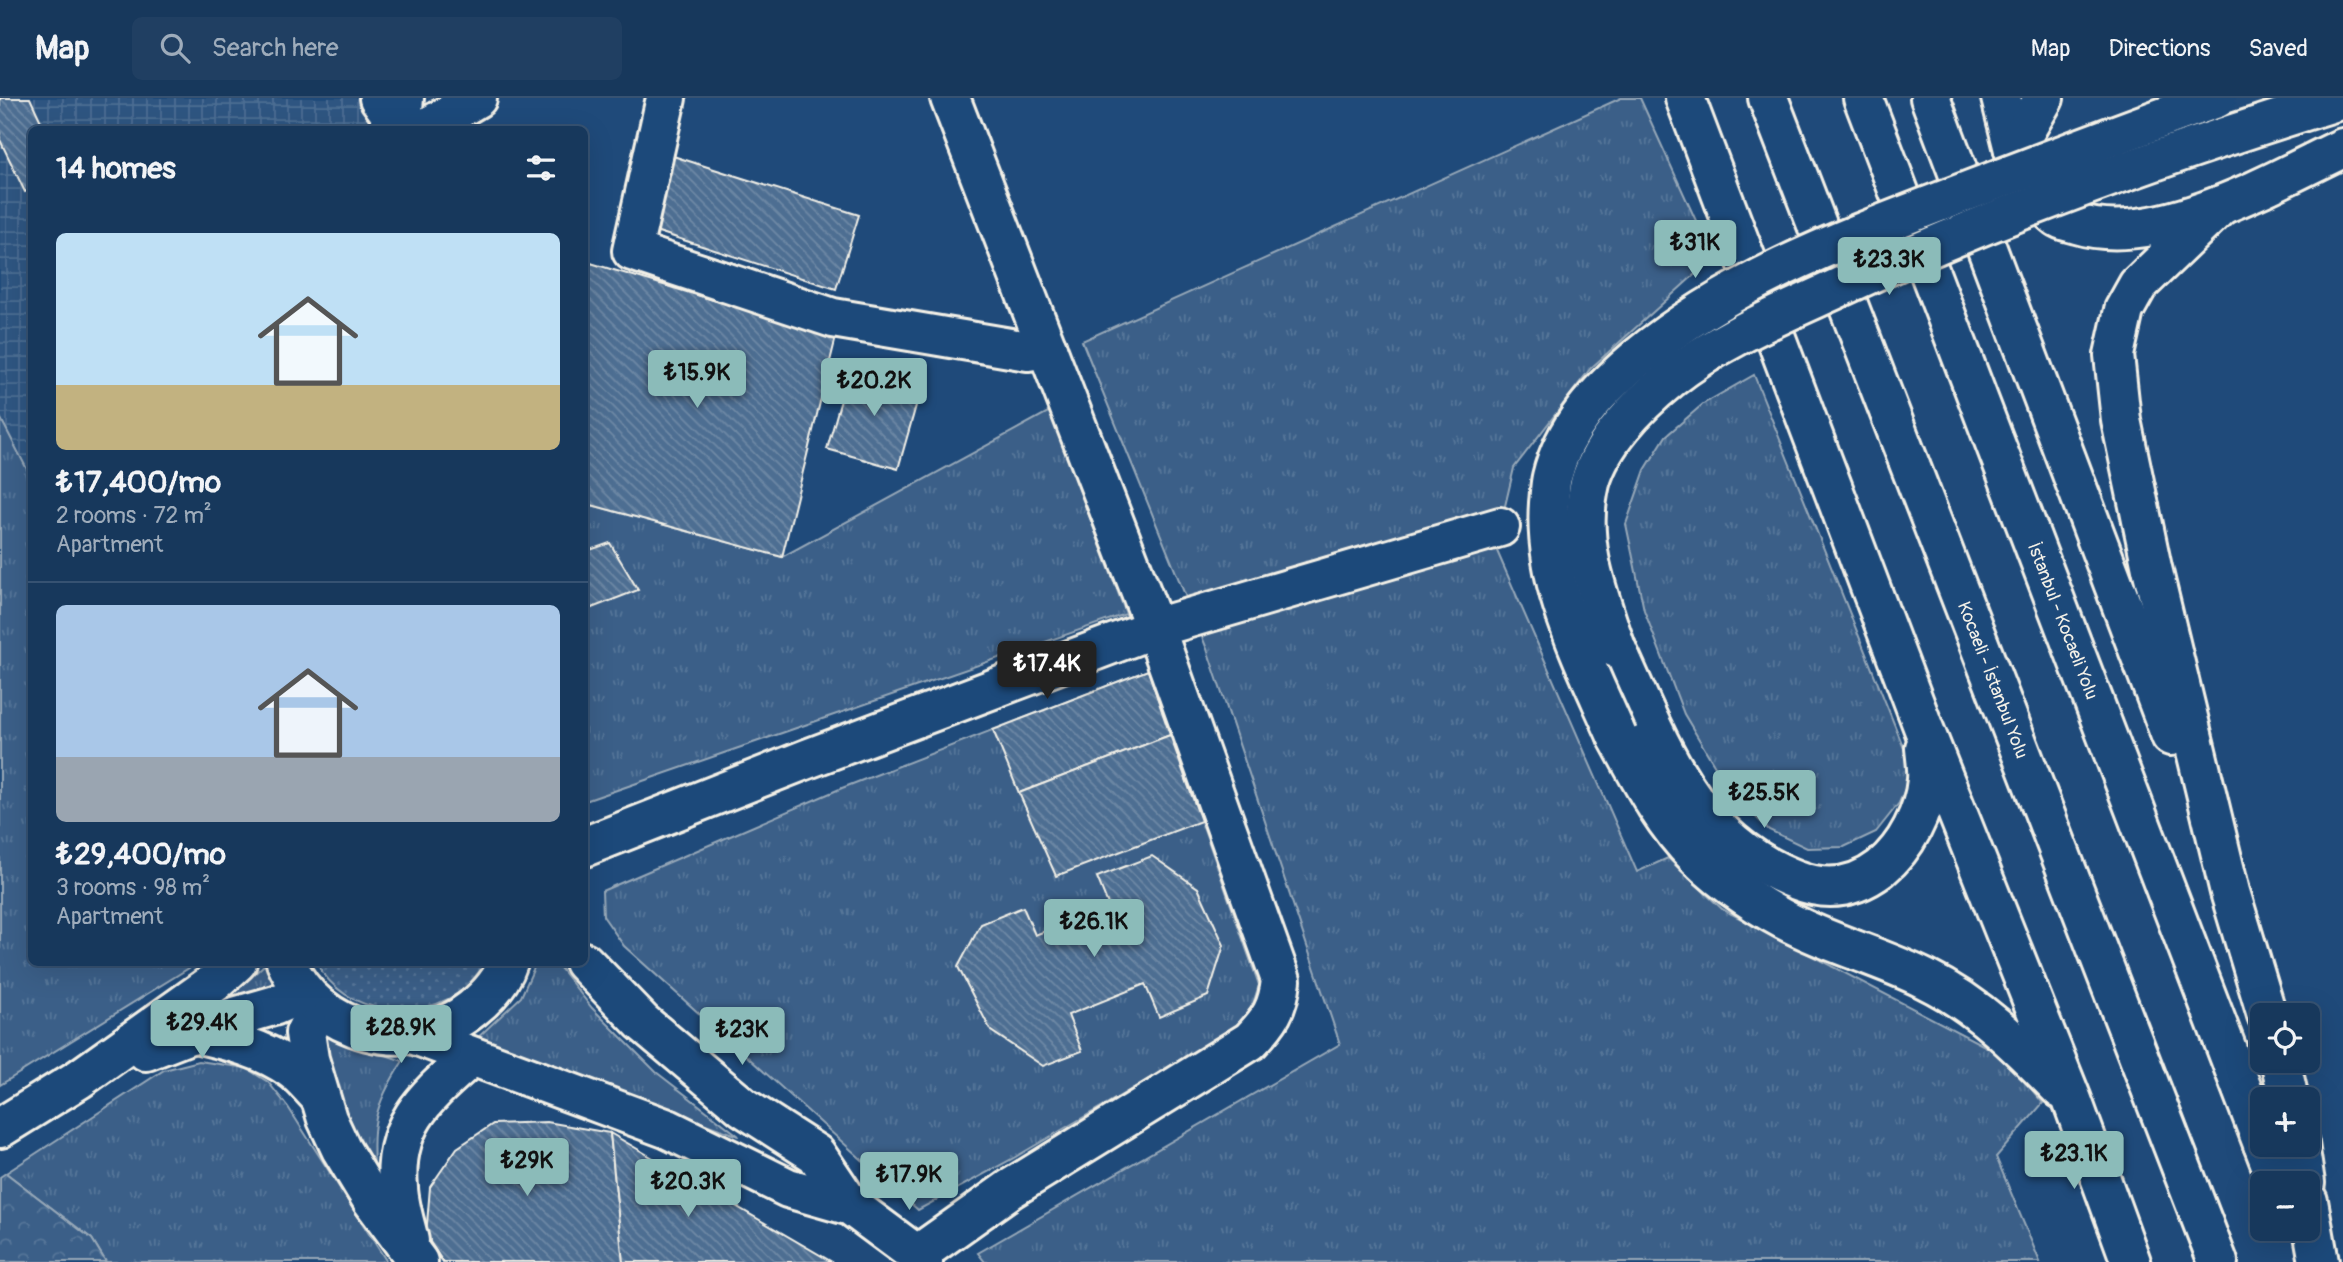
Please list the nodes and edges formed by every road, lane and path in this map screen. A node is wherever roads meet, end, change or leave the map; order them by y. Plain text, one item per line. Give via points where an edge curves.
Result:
1 (379, 98) edge
2 (404, 98) edge
3 (666, 98) edge
4 (950, 98) edge
5 (1685, 98) edge
6 (1768, 98) edge
7 (1863, 98) edge
8 (1930, 98) edge
9 (2001, 98) edge
10 (2043, 98) edge
11 (2217, 98) edge
12 (2343, 99) edge
13 (396, 126) edge
14 (399, 126) edge
15 (2343, 148) edge
16 (2014, 150) junction
17 (2218, 207) junction
18 (1047, 348) junction
19 (1500, 527) dead end
20 (1155, 628) junction
21 (1924, 729) junction
22 (588, 845) edge
23 (2231, 892) junction
24 (233, 966) edge
25 (506, 966) edge
26 (588, 966) edge
27 (302, 988) edge
28 (2263, 1003) edge
29 (191, 1032) junction
30 (415, 1035) junction
31 (471, 1057) junction
32 (79, 1079) junction
33 (318, 1095) junction
34 (2073, 1100) junction
35 (2250, 1110) edge
36 (0, 1128) edge
37 (851, 1206) junction
38 (2300, 1241) edge
39 (2315, 1241) edge
40 (414, 1256) edge
41 (920, 1258) edge
42 (2131, 1262) edge
43 (2218, 1262) edge
44 (2308, 1262) edge
45 (2319, 1262) edge

1 - 13 main road
2 - 14 main road
3 - 18 main road via 632,251 833,318 1028,351
4 - 18 main road
5 - 21 main road
6 - 43 main road, Kocaeli - İstanbul Yolu
7 - 35 main road, İstanbul - Kocaeli Yolu
8 - 23 main road
9 - 16 main road
10 - 16 main road
11 - 34 main road, bridge via 1884,223 1724,296 1612,379 1581,413 1563,443 1551,479 1548,523 1552,566 1564,613 1617,736 1660,813 1696,856 1742,894 1800,928 1926,979 1972,1006
12 - 21 main road, bridge via 2096,181 1928,247 1783,314 1671,378 1636,409 1609,445 1591,481 1584,524 1592,576 1616,648 1671,767 1703,813 1737,847 1772,871 1813,886 1841,887 1867,879 1905,843 1922,805 1927,779
15 - 17 main road
16 - 17 main road via 2027,186 2058,218 2092,229 2129,229
17 - 23 main road via 2138,285 2123,310 2114,355 2121,420 2152,568
18 - 20 main road
19 - 20 main road
20 - 22 main road
20 - 41 main road via 1282,980 1279,1002 1250,1041 1010,1189
21 - 34 main road
23 - 28 main road
24 - 32 main road
25 - 30 main road via 487,998 460,1019
26 - 37 main road via 642,1022 743,1107 816,1154
27 - 29 main road via 276,1005
27 - 30 main road via 362,1031
27 - 33 main road via 309,1059
29 - 32 main road
29 - 33 main road via 264,1052 293,1069
30 - 31 main road
31 - 37 main road via 668,1129 788,1188
31 - 40 main road via 434,1090 401,1137 398,1190
32 - 36 main road
33 - 40 main road via 372,1200
34 - 42 main road
37 - 41 main road
38 - 44 main road
39 - 45 main road

